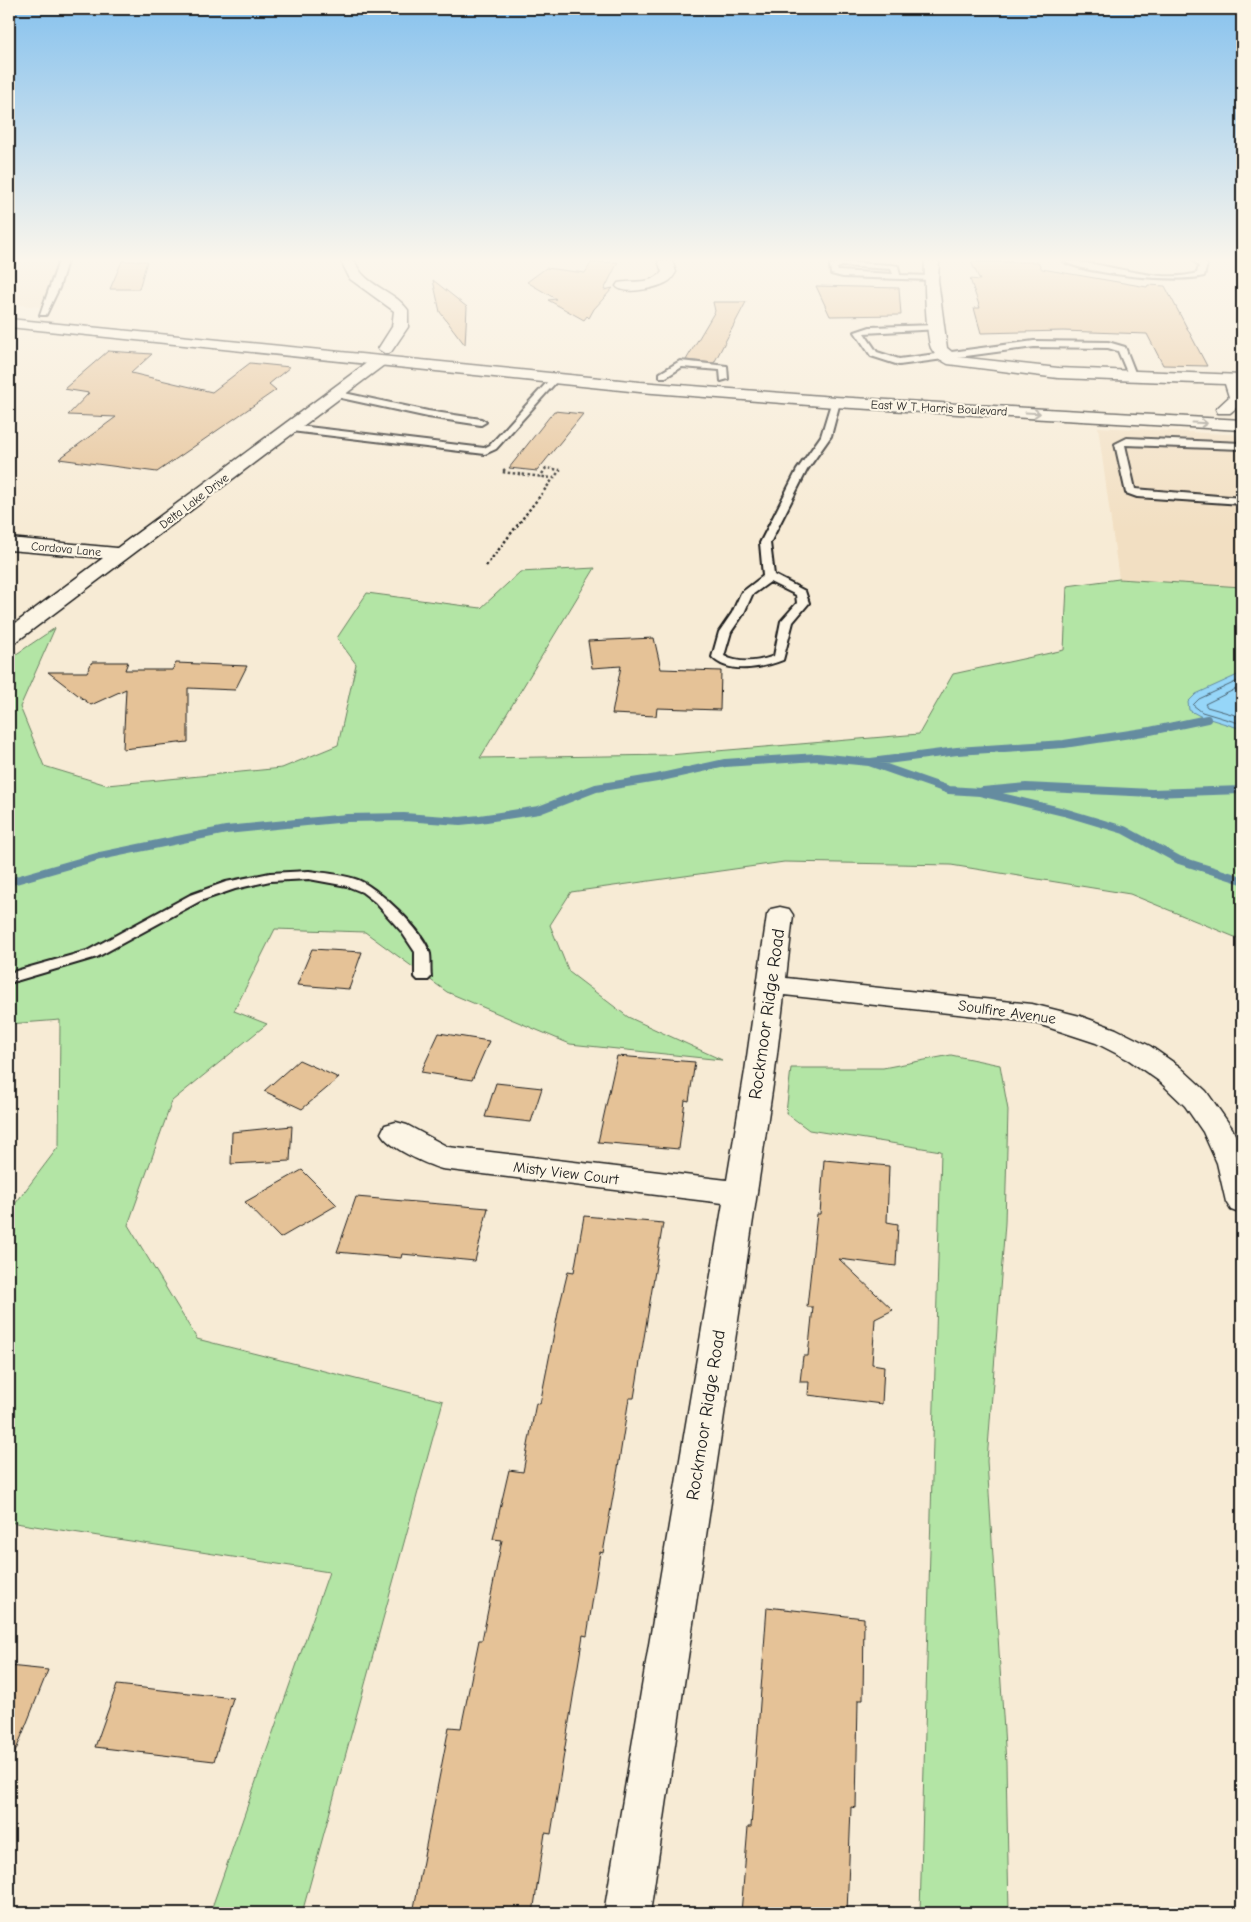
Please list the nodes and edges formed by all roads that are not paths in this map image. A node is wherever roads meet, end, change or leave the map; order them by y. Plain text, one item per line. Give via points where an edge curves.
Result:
1 (265, 351) edge
2 (347, 351) edge
3 (385, 351) edge
4 (868, 351) edge
5 (941, 351) edge
6 (984, 351) edge
7 (1123, 351) edge
8 (382, 355) junction
9 (944, 356) junction
10 (1132, 375) junction
11 (554, 380) junction
12 (1237, 380) edge
13 (335, 394) junction
14 (835, 402) junction
15 (1224, 409) junction
16 (1242, 410) edge
17 (481, 422) dead end
18 (1242, 425) edge
19 (291, 428) junction
20 (1242, 446) edge
21 (1242, 501) edge
22 (9, 544) edge
23 (123, 554) junction
24 (769, 577) junction
25 (9, 638) edge
26 (780, 915) dead end
27 (422, 977) dead end
28 (9, 978) edge
29 (770, 984) junction
30 (396, 1133) dead end
31 (741, 1193) junction
32 (1242, 1202) edge
33 (627, 1913) edge

1 - 8 street, East W T Harris Boulevard
2 - 8 street, East W T Harris Boulevard
3 - 8 street, Delta Lake Drive
4 - 9 lane via 882,359 912,362
5 - 9 street
6 - 9 lane
7 - 10 lane
8 - 11 street, East W T Harris Boulevard
8 - 13 street, Delta Lake Drive
8 - 15 street, East W T Harris Boulevard via 482,358 724,379
9 - 10 street via 954,361 1058,374
10 - 12 street
11 - 14 street, East W T Harris Boulevard
11 - 19 lane via 493,447 485,451
12 - 15 street via 1238,398
13 - 17 lane
13 - 19 street, Delta Lake Drive
14 -> 18 street, East W T Harris Boulevard
14 - 24 lane via 826,436 802,470 765,543
15 - 16 street, East W T Harris Boulevard
19 - 23 street, Delta Lake Drive
20 - 21 lane via 1128,441 1120,444 1130,490 1137,494
22 - 23 street, Cordova Lane
23 - 25 street, Delta Lake Drive
24 - 24 lane via 801,594 803,603 788,621 779,658 766,664 726,663 718,657 725,632 747,593
26 - 29 street, Rockmoor Ridge Road
27 - 28 lane via 422,952 380,899 351,882 301,875 246,881 195,898 92,954
29 - 31 street, Rockmoor Ridge Road
29 - 32 street, Soulfire Avenue via 1032,1013 1108,1036 1166,1071 1206,1110 1229,1151
30 - 31 street, Misty View Court via 442,1158
31 - 33 street, Rockmoor Ridge Road

